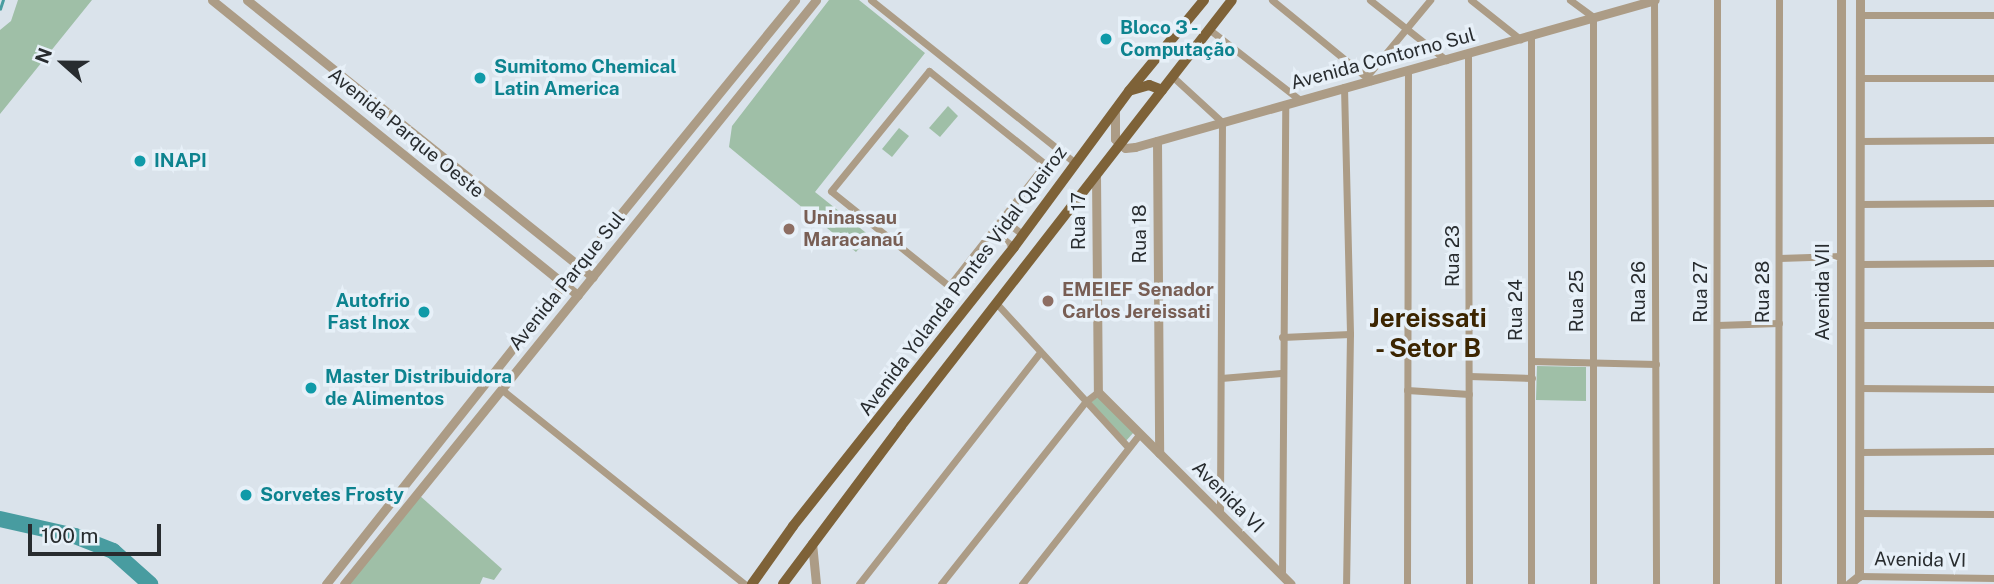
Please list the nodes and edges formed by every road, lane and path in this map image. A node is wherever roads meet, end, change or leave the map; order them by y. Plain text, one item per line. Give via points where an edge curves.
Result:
1 (212, 0) edge
2 (247, 0) edge
3 (795, 0) edge
4 (816, 0) edge
5 (871, 0) edge
6 (1204, 0) edge
7 (1232, 0) edge
8 (1272, 0) edge
9 (1370, 0) edge
10 (1430, 0) edge
11 (1471, 0) edge
12 (1570, 0) edge
13 (1655, 0) edge
14 (1717, 0) edge
15 (1779, 0) edge
16 (1842, 0) edge
17 (1860, 0) edge
18 (1861, 15) junction
19 (1994, 15) edge
20 (1593, 17) junction
21 (1407, 29) junction
22 (1210, 30) junction
23 (1531, 35) junction
24 (1520, 39) junction
25 (1468, 54) junction
26 (1446, 60) junction
27 (1408, 70) junction
28 (1172, 78) junction
29 (1369, 78) junction
30 (1859, 78) junction
31 (1994, 78) edge
32 (1344, 87) junction
33 (1162, 90) junction
34 (1129, 91) junction
35 (1300, 100) junction
36 (1284, 104) junction
37 (1117, 107) junction
38 (1222, 122) junction
39 (1994, 140) edge
40 (1157, 141) junction
41 (1859, 141) junction
42 (1120, 144) junction
43 (1075, 163) junction
44 (1841, 166) junction
45 (1858, 166) junction
46 (1096, 175) junction
47 (1994, 203) edge
48 (1859, 204) junction
49 (1004, 220) junction
50 (994, 232) junction
51 (1023, 235) junction
52 (1013, 247) junction
53 (1841, 256) junction
54 (1779, 258) junction
55 (1994, 263) edge
56 (1860, 264) junction
57 (579, 265) junction
58 (593, 277) junction
59 (565, 283) junction
60 (578, 295) junction
61 (997, 304) junction
62 (1779, 323) junction
63 (1717, 325) junction
64 (1859, 325) junction
65 (1994, 325) edge
66 (1350, 334) junction
67 (1282, 337) junction
68 (1039, 354) junction
69 (1841, 357) junction
70 (1859, 358) junction
71 (1531, 361) junction
72 (1593, 362) junction
73 (1656, 364) junction
74 (1282, 373) junction
75 (1469, 376) junction
76 (1221, 378) junction
77 (1532, 378) junction
78 (1859, 388) junction
79 (501, 389) junction
80 (1994, 389) edge
81 (1407, 390) junction
82 (1098, 392) junction
83 (1469, 394) junction
84 (1085, 402) junction
85 (884, 413) junction
86 (901, 426) junction
87 (867, 434) junction
88 (1139, 435) junction
89 (1128, 447) junction
90 (884, 449) junction
91 (1859, 452) junction
92 (1994, 452) edge
93 (1159, 453) junction
94 (1859, 513) junction
95 (1220, 514) junction
96 (1994, 514) edge
97 (812, 543) junction
98 (1282, 575) junction
99 (1859, 576) junction
100 (1994, 578) edge
101 (326, 584) edge
102 (344, 584) edge
103 (744, 584) edge
104 (752, 584) edge
105 (783, 584) edge
106 (816, 584) edge
107 (859, 584) edge
108 (941, 584) edge
109 (1022, 584) edge
110 (1291, 584) edge
111 (1346, 584) edge
112 (1407, 584) edge
113 (1469, 584) edge
114 (1531, 584) edge
115 (1593, 584) edge
116 (1656, 584) edge
117 (1716, 584) edge
118 (1778, 584) edge
119 (1841, 584) edge
120 (1849, 584) edge

1 - 59 street, Avenida Parque Oeste
2 - 57 street, Avenida Parque Oeste
3 - 57 street, Avenida Parque Sul
4 - 58 street, Avenida Parque Sul
5 - 43 street
6 - 34 main road, Avenida Yolanda Pontes Vidal Queiroz
7 - 22 main road, Avenida Yolanda Pontes Vidal Queiroz
8 - 29 street
9 - 21 street
10 - 21 street
11 - 24 street
12 - 20 street
13 - 20 street, Avenida Contorno Sul
13 - 73 street, Rua 26
14 - 63 street, Rua 27
15 - 54 street, Rua 28
16 - 44 street, Avenida VII
17 - 18 street, Avenida VII
18 - 19 street
18 - 30 street, Avenida VII
20 - 23 street, Avenida Contorno Sul
20 - 72 street, Rua 25
21 - 26 street
21 - 29 street
22 - 28 main road, Avenida Yolanda Pontes Vidal Queiroz
22 - 35 street
23 - 24 street, Avenida Contorno Sul
23 - 71 street, Rua 24
24 - 25 street, Avenida Contorno Sul
25 - 26 street, Avenida Contorno Sul
25 - 75 street, Rua 23
26 - 27 street, Avenida Contorno Sul
27 - 29 street, Avenida Contorno Sul
27 - 81 street
28 - 33 main road, Avenida Yolanda Pontes Vidal Queiroz
28 - 38 street
29 - 32 street, Avenida Contorno Sul
30 - 31 street
30 - 41 street, Avenida VII
32 - 35 street, Avenida Contorno Sul
32 - 66 street
33 - 34 main road via 1149,85
33 - 42 main road, Avenida Yolanda Pontes Vidal Queiroz
34 - 37 main road, Avenida Yolanda Pontes Vidal Queiroz
35 - 36 street, Avenida Contorno Sul
36 - 38 street, Avenida Contorno Sul
36 - 67 street
37 - 42 street via 1112,125
37 - 43 main road, Avenida Yolanda Pontes Vidal Queiroz
38 - 40 street, Avenida Contorno Sul
38 - 76 street
39 - 41 street
40 - 42 street, Avenida Contorno Sul via 1128,148
40 - 93 street, Rua 18
41 - 45 street, Avenida VII
42 - 46 main road, Avenida Yolanda Pontes Vidal Queiroz
43 - 51 main road, Avenida Yolanda Pontes Vidal Queiroz
44 - 45 street
44 - 53 street, Avenida VII
45 - 48 street, Avenida VII
46 - 61 main road, Avenida Yolanda Pontes Vidal Queiroz
46 - 82 street, Rua 17
47 - 48 street
48 - 56 street, Avenida VII
49 - 50 street
49 - 50 street via 1045,164 929,71 832,187 833,195 946,285 952,284
49 - 51 street
50 - 52 street
51 - 52 main road, Avenida Yolanda Pontes Vidal Queiroz
52 - 85 main road, Avenida Yolanda Pontes Vidal Queiroz
53 - 54 street
53 - 69 street, Avenida VII
54 - 62 street, Rua 28
55 - 56 street
56 - 64 street, Avenida VII
57 - 58 street, Avenida Parque Oeste
57 - 59 street, Avenida Parque Sul
58 - 60 street, Avenida Parque Sul
59 - 60 street, Avenida Parque Oeste
59 - 101 street, Avenida Parque Sul
60 - 79 street, Avenida Parque Sul
61 - 68 street
61 - 86 main road, Avenida Yolanda Pontes Vidal Queiroz
62 - 63 street
62 - 118 street, Rua 28
63 - 117 street, Rua 27
64 - 65 street
64 - 70 street, Avenida VII
66 - 67 street
66 - 111 street
67 - 74 street
68 - 84 street
68 - 107 street
69 - 70 street
69 - 119 street, Avenida VII
70 - 78 street, Avenida VII
71 - 72 street
71 - 77 street, Rua 24
72 - 73 street
72 - 115 street, Rua 25
73 - 116 street, Rua 26
74 - 76 street
74 - 98 street
75 - 77 street
75 - 83 street, Rua 23
76 - 95 street
77 - 114 street, Rua 24
78 - 80 street
78 - 91 street, Avenida VII
79 - 102 street, Avenida Parque Sul
79 - 103 street
81 - 83 street
81 - 112 street
82 - 84 street
82 - 88 street, Avenida VI
83 - 113 street, Rua 23
84 - 89 street
84 - 108 street
85 - 86 main road
85 - 87 main road, Avenida Yolanda Pontes Vidal Queiroz
86 - 90 main road, Avenida Yolanda Pontes Vidal Queiroz
87 - 90 main road
87 - 104 main road, Avenida Yolanda Pontes Vidal Queiroz
88 - 89 street
88 - 93 street, Avenida VI
89 - 109 street
90 - 97 main road, Avenida Yolanda Pontes Vidal Queiroz
91 - 92 street
91 - 94 street, Avenida VII
93 - 95 street, Avenida VI
94 - 96 street
94 - 99 street, Avenida VII
95 - 98 street, Avenida VI
97 - 105 main road, Avenida Yolanda Pontes Vidal Queiroz
97 - 106 street
98 - 110 street, Avenida VI
99 - 100 street, Avenida VI
99 - 120 street, Avenida VI

